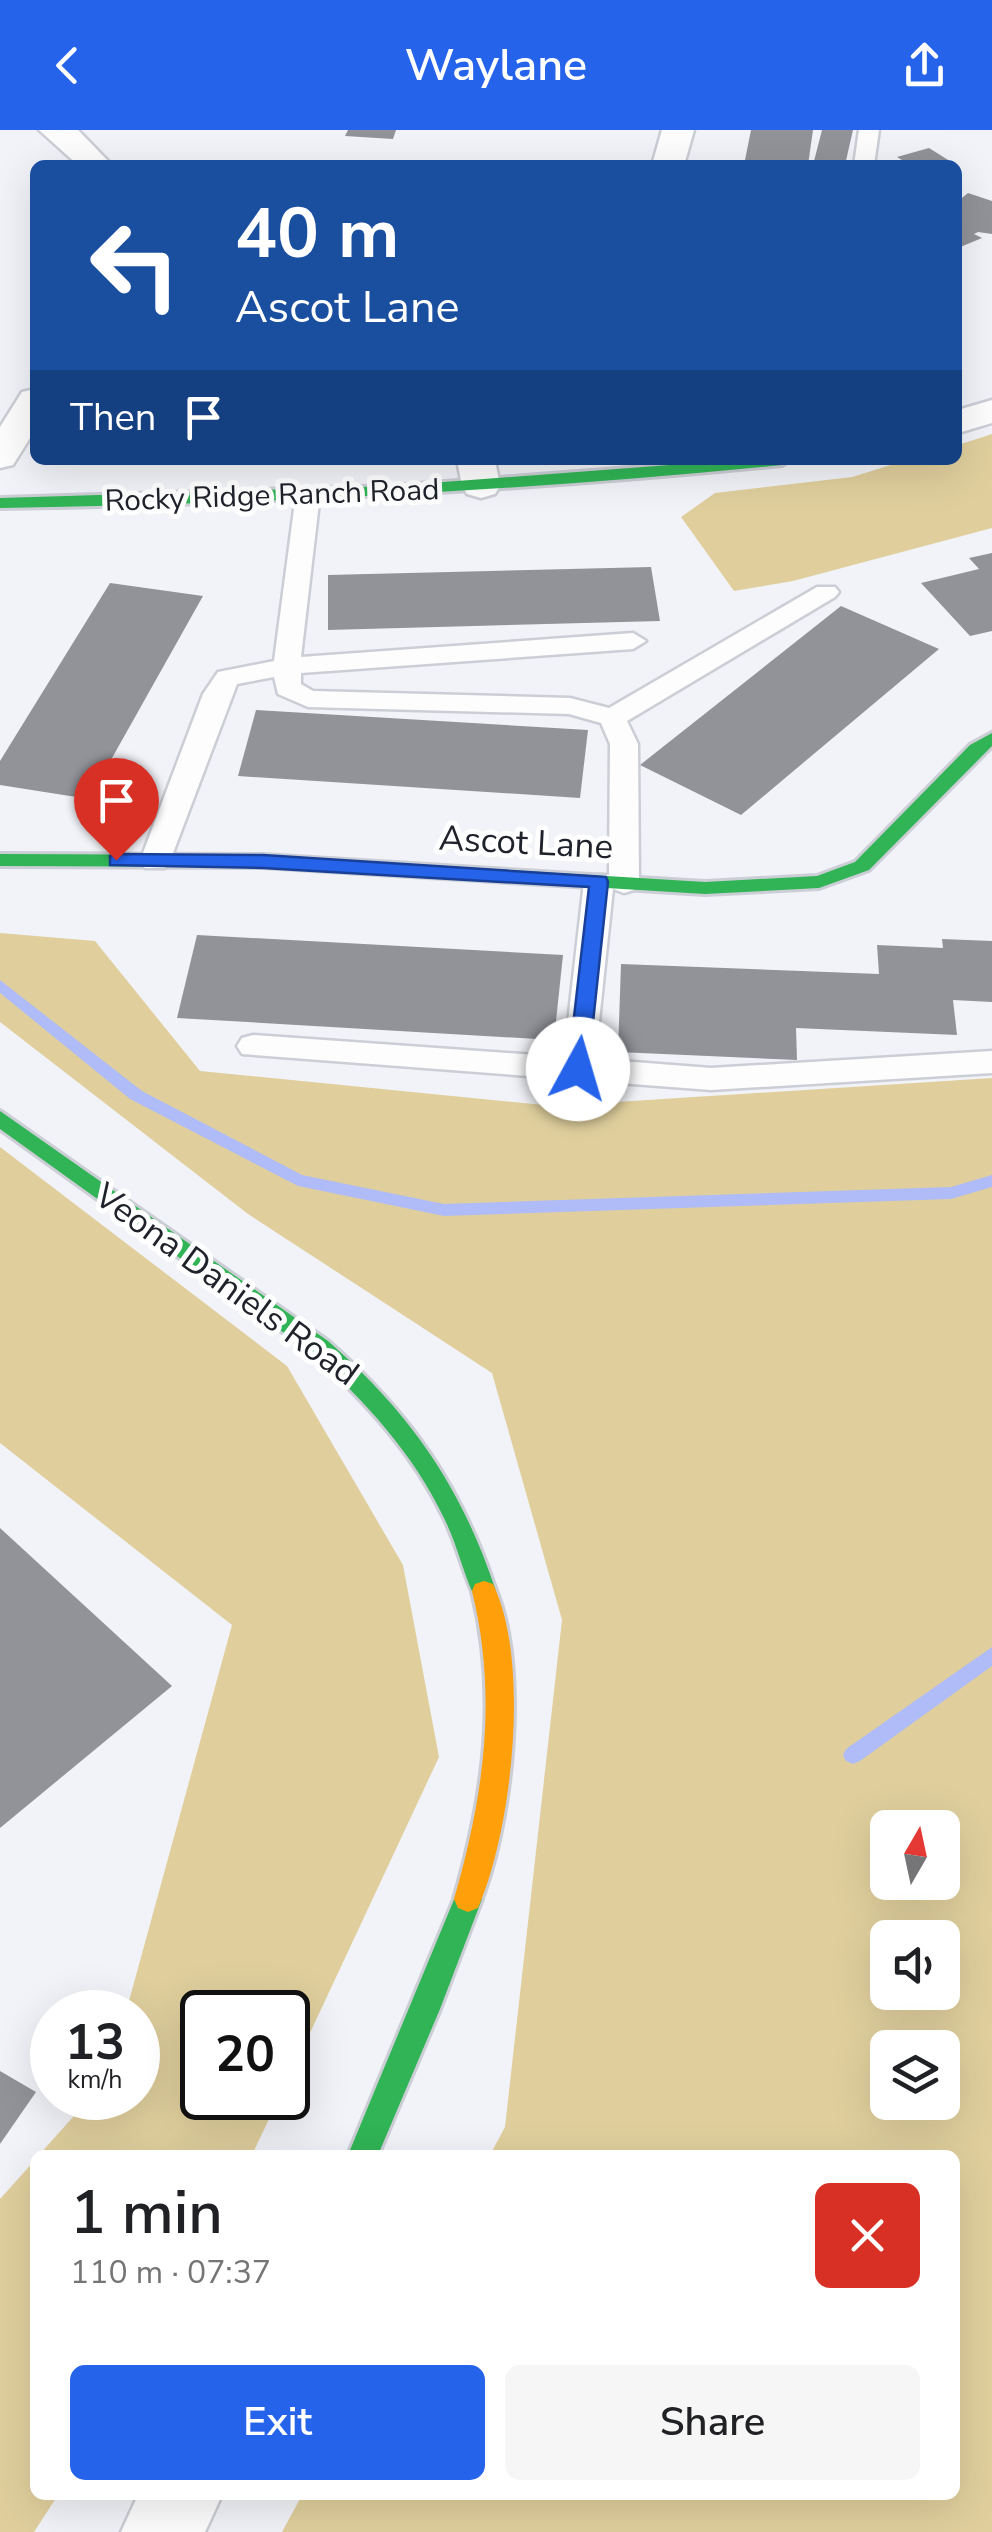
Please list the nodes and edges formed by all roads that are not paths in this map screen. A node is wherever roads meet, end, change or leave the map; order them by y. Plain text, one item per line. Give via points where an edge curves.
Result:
1 (56, 130) edge
2 (678, 130) edge
3 (868, 130) edge
4 (90, 160) edge
5 (669, 160) edge
6 (865, 160) edge
7 (30, 408) edge
8 (992, 411) edge
9 (962, 421) edge
10 (0, 458) edge
11 (744, 465) edge
12 (478, 473) edge
13 (308, 494) junction
14 (0, 503) edge
15 (826, 592) dead end
16 (633, 641) dead end
17 (287, 666) junction
18 (612, 718) junction
19 (992, 738) edge
20 (0, 860) edge
21 (155, 860) junction
22 (612, 882) junction
23 (252, 1046) dead end
24 (992, 1062) edge
25 (578, 1069) junction
26 (0, 1118) edge
27 (364, 2150) edge
28 (179, 2500) edge
29 (160, 2532) edge

1 - 4 street
2 - 5 street
3 - 6 lane
7 - 10 street
8 - 9 street
11 - 12 street, Rocky Ridge Ranch Road via 667,475
12 - 13 street, Rocky Ridge Ranch Road
13 - 14 street, Rocky Ridge Ranch Road
13 - 17 lane
15 - 18 lane
16 - 17 lane
17 - 18 lane via 288,688 308,700 570,706
17 - 21 lane via 227,678
18 - 22 lane via 624,744
19 - 22 street, Ascot Lane via 862,866 818,882 705,888
20 - 21 street, Ascot Lane
21 - 22 street, Ascot Lane
22 - 25 lane
23 - 25 lane
24 - 25 lane via 711,1079
26 - 27 street, Veona Daniels Road via 370,1389 409,1435 464,1526 492,1615 500,1754 482,1846 442,1968
28 - 29 street

